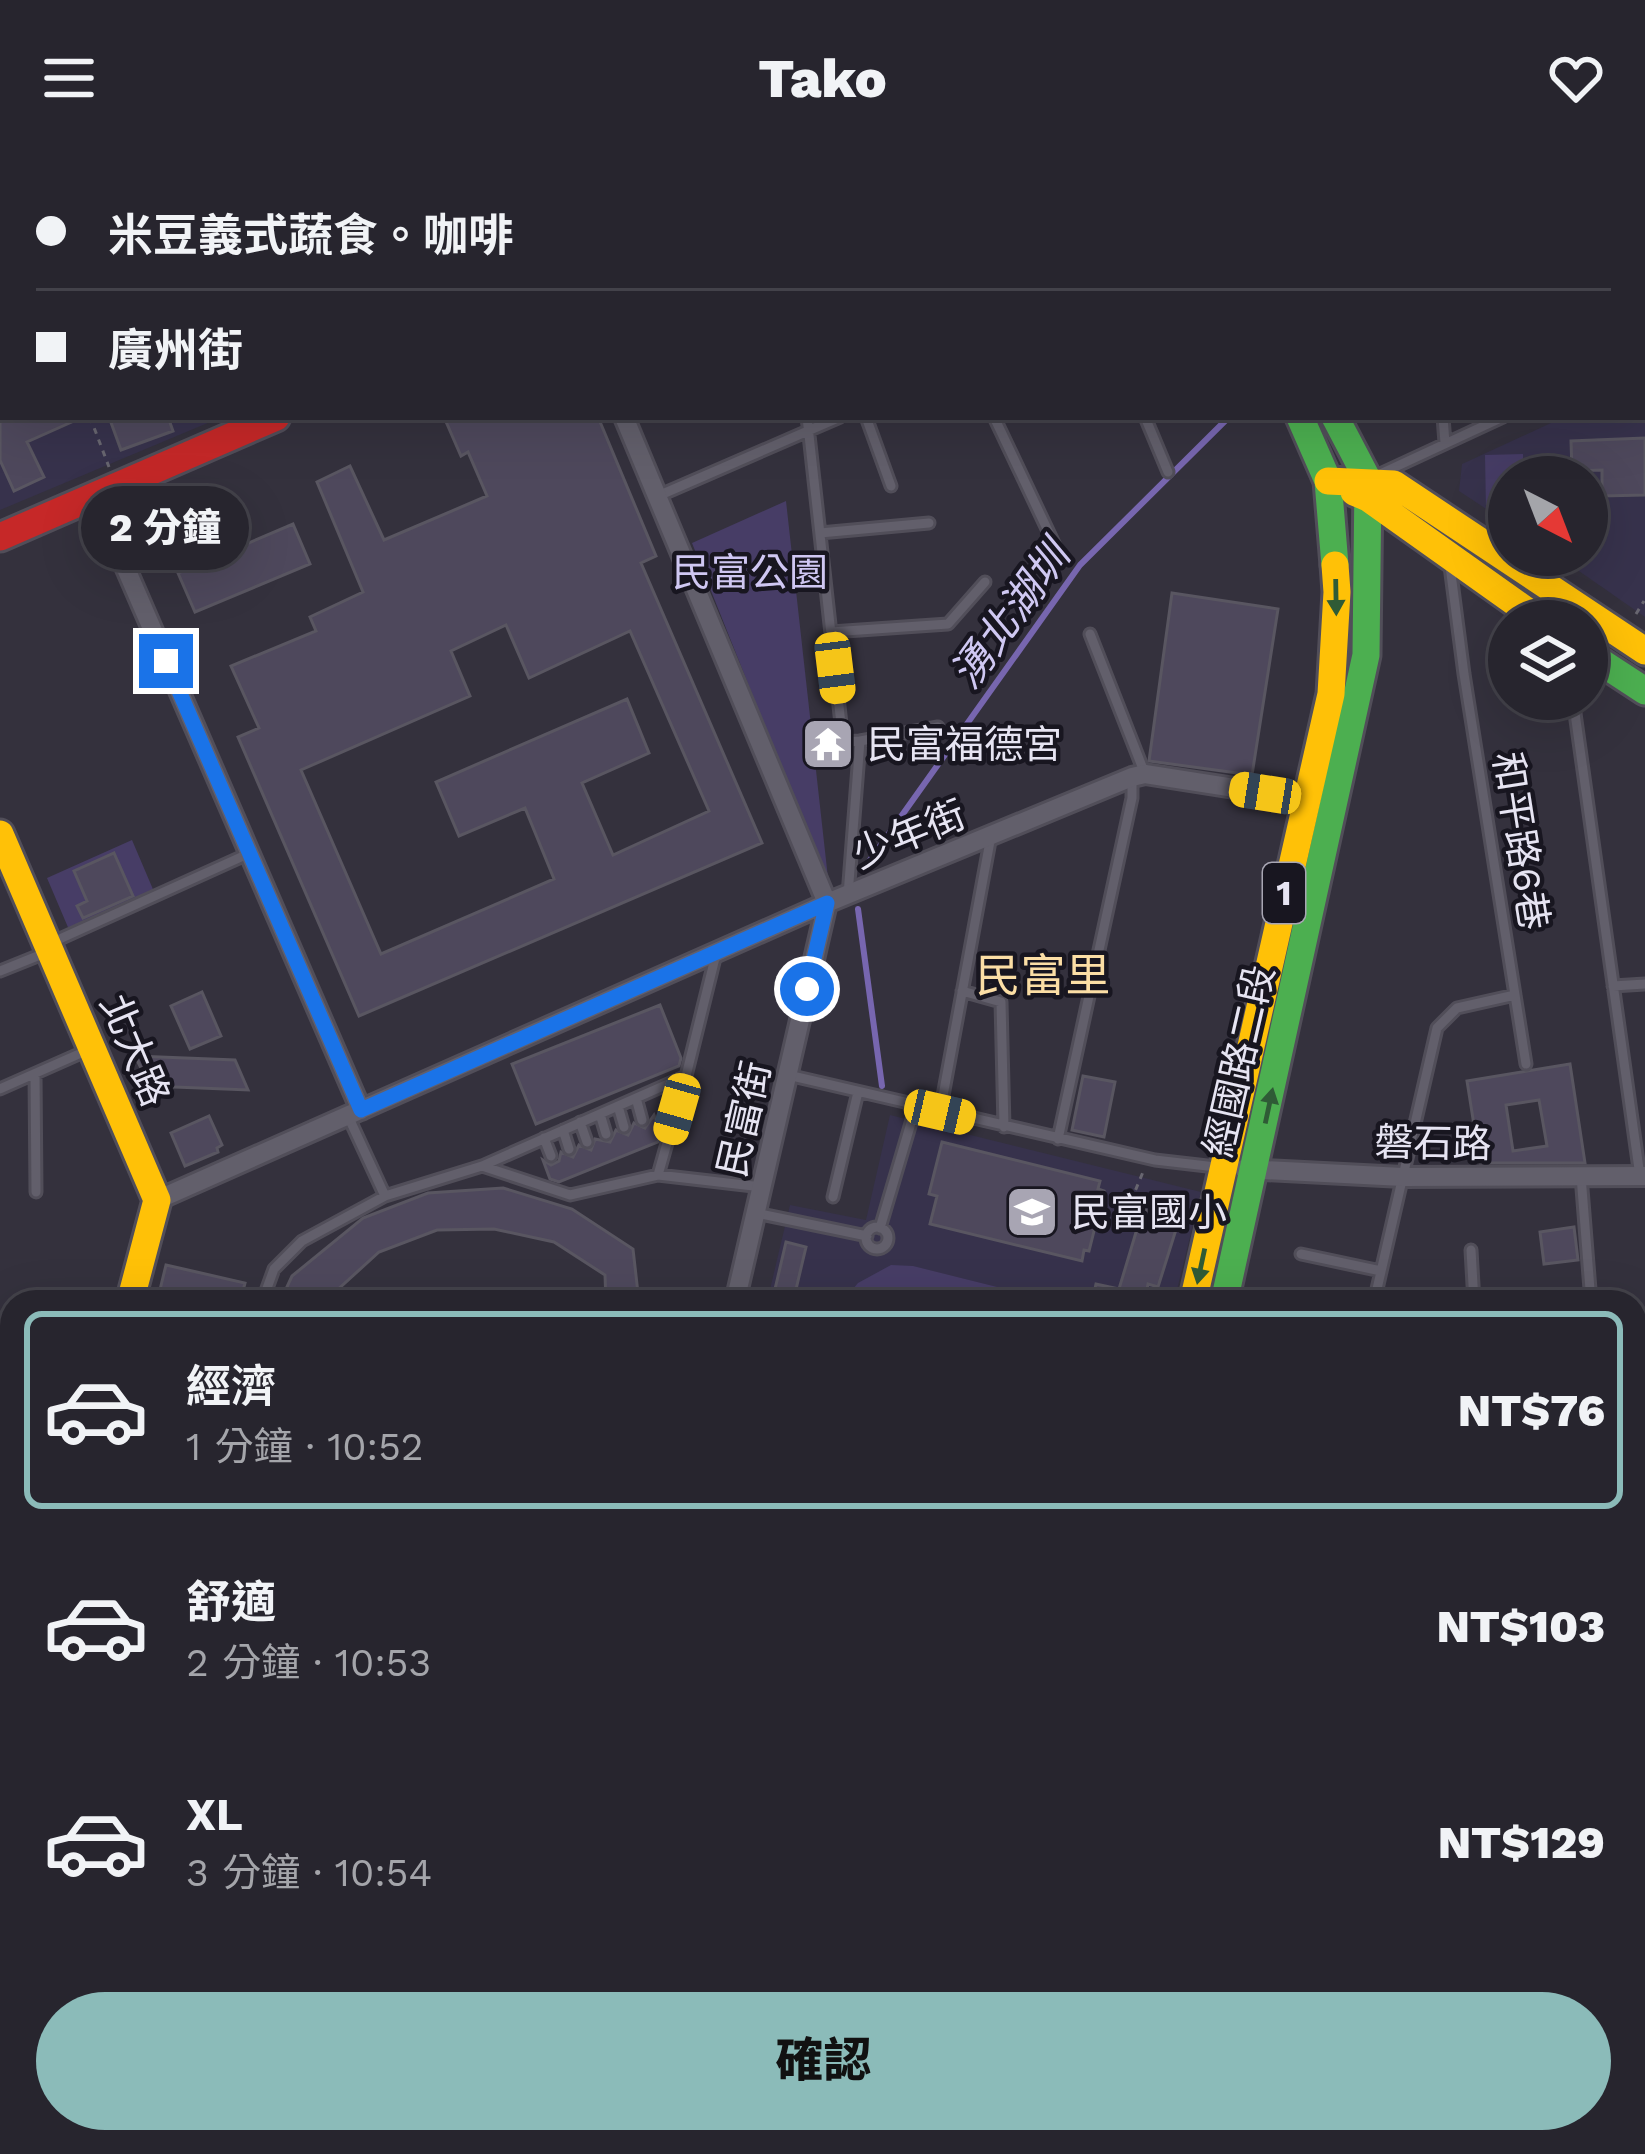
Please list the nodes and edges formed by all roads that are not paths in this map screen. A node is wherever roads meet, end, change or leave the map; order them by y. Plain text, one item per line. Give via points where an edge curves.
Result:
1 (269, 420) edge
2 (625, 420) edge
3 (807, 420) edge
4 (833, 420) edge
5 (867, 420) edge
6 (995, 420) edge
7 (1145, 420) edge
8 (1301, 420) edge
9 (1335, 420) edge
10 (1442, 420) edge
11 (1496, 420) edge
12 (809, 431) junction
13 (1445, 442) junction
14 (1168, 472) dead end
15 (1328, 481) junction
16 (891, 486) dead end
17 (1368, 489) junction
18 (105, 491) junction
19 (658, 496) junction
20 (929, 523) dead end
21 (820, 533) junction
22 (1488, 536) edge
23 (0, 537) edge
24 (1058, 554) dead end
25 (1449, 556) junction
26 (1555, 576) edge
27 (985, 582) dead end
28 (1511, 600) edge
29 (831, 632) junction
30 (1090, 634) dead end
31 (1645, 651) edge
32 (1608, 666) edge
33 (1645, 691) edge
34 (1576, 720) edge
35 (938, 727) dead end
36 (860, 741) junction
37 (1138, 776) junction
38 (1305, 799) junction
39 (0, 834) edge
40 (991, 836) junction
41 (250, 853) junction
42 (848, 895) junction
43 (827, 903) junction
44 (48, 948) junction
45 (716, 953) junction
46 (0, 971) edge
47 (1645, 984) edge
48 (1612, 986) junction
49 (962, 991) junction
50 (1515, 994) junction
51 (91, 1049) junction
52 (1526, 1064) dead end
53 (34, 1074) junction
54 (686, 1076) junction
55 (788, 1076) junction
56 (0, 1089) edge
57 (858, 1092) junction
58 (636, 1098) junction
59 (618, 1106) junction
60 (916, 1106) junction
61 (940, 1112) junction
62 (355, 1113) junction
63 (600, 1114) junction
64 (642, 1120) dead end
65 (580, 1122) junction
66 (1004, 1126) junction
67 (624, 1127) dead end
68 (562, 1130) junction
69 (606, 1135) dead end
70 (544, 1138) junction
71 (1058, 1139) junction
72 (587, 1142) dead end
73 (569, 1149) dead end
74 (551, 1156) dead end
75 (482, 1166) junction
76 (1222, 1168) junction
77 (1255, 1170) junction
78 (658, 1175) junction
79 (1581, 1176) junction
80 (1642, 1176) edge
81 (1403, 1177) junction
82 (761, 1187) junction
83 (36, 1192) dead end
84 (385, 1196) junction
85 (833, 1197) dead end
86 (157, 1200) junction
87 (756, 1213) junction
88 (880, 1228) junction
89 (866, 1236) junction
90 (1472, 1250) dead end
91 (1301, 1254) dead end
92 (1381, 1271) junction
93 (133, 1290) edge
94 (266, 1290) edge
95 (738, 1290) edge
96 (1196, 1290) edge
97 (1227, 1290) edge
98 (1377, 1290) edge
99 (1474, 1290) edge
100 (1590, 1290) edge

1 - 18 main road
2 - 19 street
3 - 12 lane
4 - 12 lane
5 - 16 lane
6 - 24 lane
7 - 14 lane
8 - 15 main road, 經國路二段 / 1
9 - 17 main road, 經國路二段 / 1
10 - 13 lane
11 - 13 lane
12 - 19 lane
12 - 21 lane
13 - 17 lane
15 - 17 main road
15 -> 38 main road, 經國路二段 / 1 via 1336,657
17 - 22 main road via 1394,484
17 - 25 main road
77 -> 17 main road, 經國路二段 / 1 via 1366,655
18 - 23 main road
18 - 41 street
19 - 43 street
20 - 21 lane
21 - 29 lane
25 - 28 main road
25 - 50 lane, 和平路6巷
26 - 31 main road
27 - 29 lane via 948,624
29 - 36 lane via 843,742
30 - 37 lane
32 - 33 main road
34 - 48 lane
35 - 36 lane
36 - 42 lane
37 - 38 street
37 - 40 street, 少年街
37 - 71 lane
38 - 76 main road, 經國路二段 / 1
39 - 44 main road, 北大路
40 - 42 street, 少年街
40 - 49 lane
41 - 44 lane
41 - 62 street
42 - 43 street, 少年街
43 - 45 street, 少年街
43 - 55 street, 民富街
44 - 46 lane
44 - 51 main road, 北大路
45 - 54 lane
45 - 62 street, 少年街
47 - 48 lane
48 - 80 lane
49 - 61 lane
49 - 66 lane via 1001,1002
50 - 52 lane, 和平路6巷
50 - 81 lane via 1457,1008 1437,1028
51 - 53 lane
51 - 86 main road, 北大路
53 - 56 lane
53 - 83 lane
54 - 58 lane
54 - 78 lane
55 - 57 lane
55 - 82 street, 民富街
57 - 60 lane
57 - 85 lane
58 - 59 lane
58 - 64 lane
59 - 63 lane
59 - 67 lane
60 - 61 lane
60 - 88 lane
61 - 66 lane
62 - 84 lane
62 - 86 street, 少年街
63 - 65 lane
63 - 69 lane
65 - 68 lane
65 - 72 lane
66 - 71 lane
68 - 70 lane
68 - 73 lane
70 - 74 lane
70 - 75 lane
71 - 76 lane
75 - 78 lane via 570,1195
75 - 84 lane
76 - 77 street, 磐石路
76 -> 96 main road, 經國路二段 / 1
77 - 81 street, 磐石路
77 - 97 main road, 經國路二段 / 1
78 - 82 lane
79 - 80 street, 磐石路
79 - 81 street, 磐石路
79 - 100 lane
81 - 92 lane
82 - 87 street, 民富街
84 - 94 lane via 302,1241 274,1269
86 - 93 main road
87 - 89 lane
87 - 95 street, 民富街
88 - 89 lane
88 - 89 lane via 888,1239 882,1248
90 - 99 lane
91 - 92 lane
92 - 98 lane

